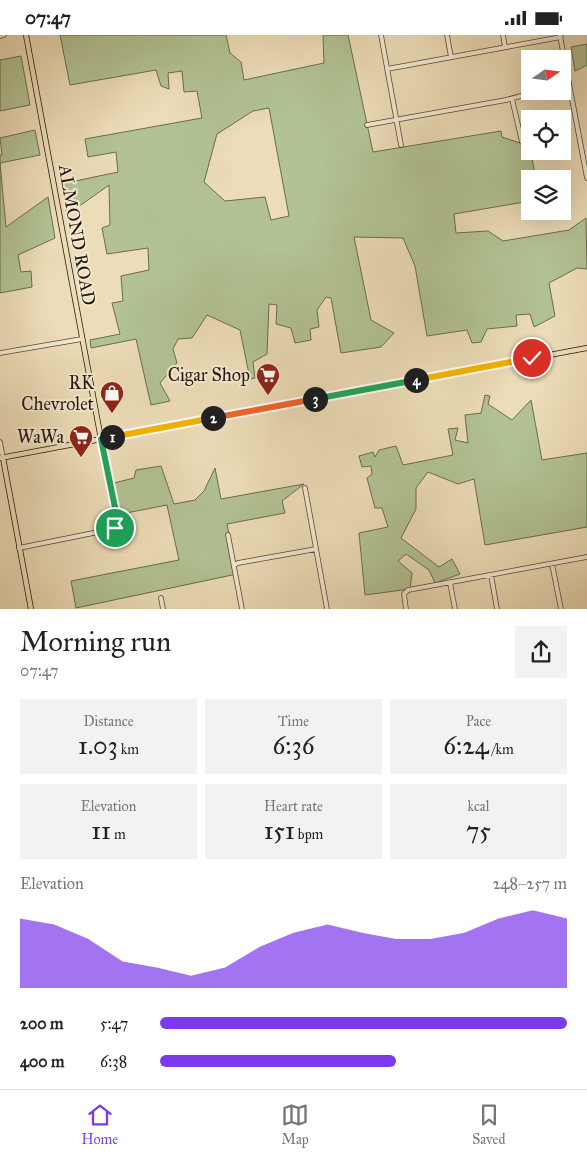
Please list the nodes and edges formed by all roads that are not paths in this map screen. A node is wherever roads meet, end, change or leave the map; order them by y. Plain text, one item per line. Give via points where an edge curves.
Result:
1 (4, 35) edge
2 (26, 35) edge
3 (381, 35) edge
4 (447, 35) edge
5 (503, 35) edge
6 (0, 36) edge
7 (560, 36) edge
8 (505, 47) junction
9 (563, 50) edge
10 (451, 57) junction
11 (387, 69) junction
12 (571, 92) edge
13 (521, 96) edge
14 (512, 99) junction
15 (397, 120) junction
16 (368, 125) dead end
17 (521, 138) edge
18 (401, 145) dead end
19 (587, 179) edge
20 (82, 339) junction
21 (587, 348) edge
22 (0, 353) edge
23 (101, 439) junction
24 (0, 442) edge
25 (2, 458) edge
26 (304, 488) dead end
27 (228, 535) dead end
28 (20, 548) junction
29 (316, 549) junction
30 (587, 557) edge
31 (552, 564) junction
32 (234, 565) junction
33 (491, 575) junction
34 (450, 583) junction
35 (160, 598) dead end
36 (31, 609) edge
37 (163, 609) edge
38 (242, 609) edge
39 (327, 609) edge
40 (406, 609) edge
41 (455, 609) edge
42 (497, 609) edge
43 (561, 609) edge

1 - 6 street
2 - 20 main road, ALMOND ROAD
3 - 11 street
4 - 10 street
5 - 8 street
7 - 8 street
7 - 9 street
8 - 10 street
10 - 11 street
11 - 15 street
12 - 19 street
13 - 14 street
14 - 15 street
14 - 17 street
15 - 16 street
15 - 18 street
20 - 22 street
20 - 23 main road, ALMOND ROAD
21 - 23 main road
23 - 25 main road
23 - 28 street via 117,527
24 - 25 street
25 - 28 main road
26 - 29 street
27 - 32 street
28 - 36 main road
29 - 32 street
29 - 39 street
30 - 31 street
31 - 33 street
31 - 43 street
32 - 38 street
33 - 34 street
33 - 42 street
34 - 40 street via 405,592
34 - 41 street
35 - 37 street

